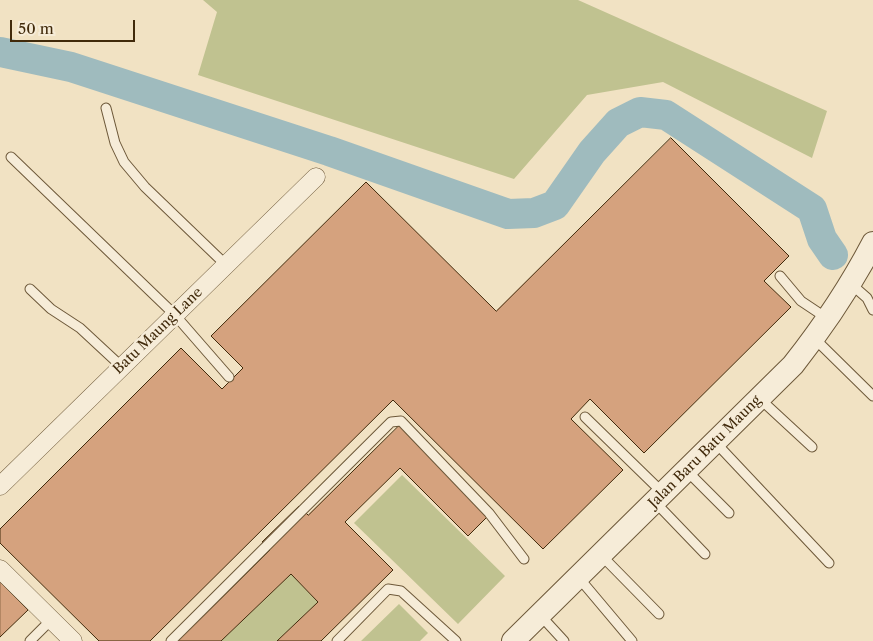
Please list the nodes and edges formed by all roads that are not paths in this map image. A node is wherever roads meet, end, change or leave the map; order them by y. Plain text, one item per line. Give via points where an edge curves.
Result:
1 (106, 108) dead end
2 (10, 157) dead end
3 (316, 177) dead end
4 (873, 243) edge
5 (226, 265) junction
6 (780, 276) dead end
7 (850, 284) junction
8 (30, 289) dead end
9 (873, 310) edge
10 (175, 315) junction
11 (828, 319) junction
12 (814, 338) junction
13 (122, 366) junction
14 (229, 377) dead end
15 (873, 396) edge
16 (759, 398) junction
17 (585, 417) dead end
18 (715, 442) junction
19 (812, 447) dead end
20 (686, 470) junction
21 (0, 486) edge
22 (659, 497) junction
23 (729, 514) dead end
24 (601, 554) junction
25 (705, 554) dead end
26 (524, 559) dead end
27 (829, 563) dead end
28 (0, 569) edge
29 (578, 577) junction
30 (540, 614) junction
31 (659, 614) dead end
32 (51, 620) junction
33 (30, 641) edge
34 (73, 641) edge
35 (171, 641) edge
36 (337, 641) edge
37 (456, 641) edge
38 (513, 641) edge
39 (564, 641) edge
40 (632, 641) edge

1 - 5 lane via 115,143 124,162 145,187
2 - 10 lane
3 - 5 street, Batu Maung Lane
4 - 7 street, Jalan Baru Batu Maung
5 - 10 street, Batu Maung Lane
6 - 11 lane via 800,301
7 - 9 lane via 867,298
7 - 11 street, Jalan Baru Batu Maung
8 - 13 lane
10 - 13 street, Batu Maung Lane
10 - 14 lane
11 - 12 street, Jalan Baru Batu Maung
12 - 15 lane
12 - 16 street, Jalan Baru Batu Maung via 793,365
13 - 21 street, Batu Maung Lane
16 - 18 street, Jalan Baru Batu Maung
16 - 19 lane
17 - 22 lane
18 - 20 street, Jalan Baru Batu Maung
18 - 27 lane
20 - 22 street, Jalan Baru Batu Maung
20 - 23 lane
22 - 24 street, Jalan Baru Batu Maung
22 - 25 lane
24 - 29 street, Jalan Baru Batu Maung
24 - 31 lane
26 - 35 lane via 489,513 401,422 395,421
28 - 32 street
29 - 30 street, Jalan Baru Batu Maung
29 - 40 lane
30 - 38 street, Jalan Baru Batu Maung
30 - 39 lane
32 - 33 lane
32 - 34 street
36 - 37 lane via 388,589 401,591

